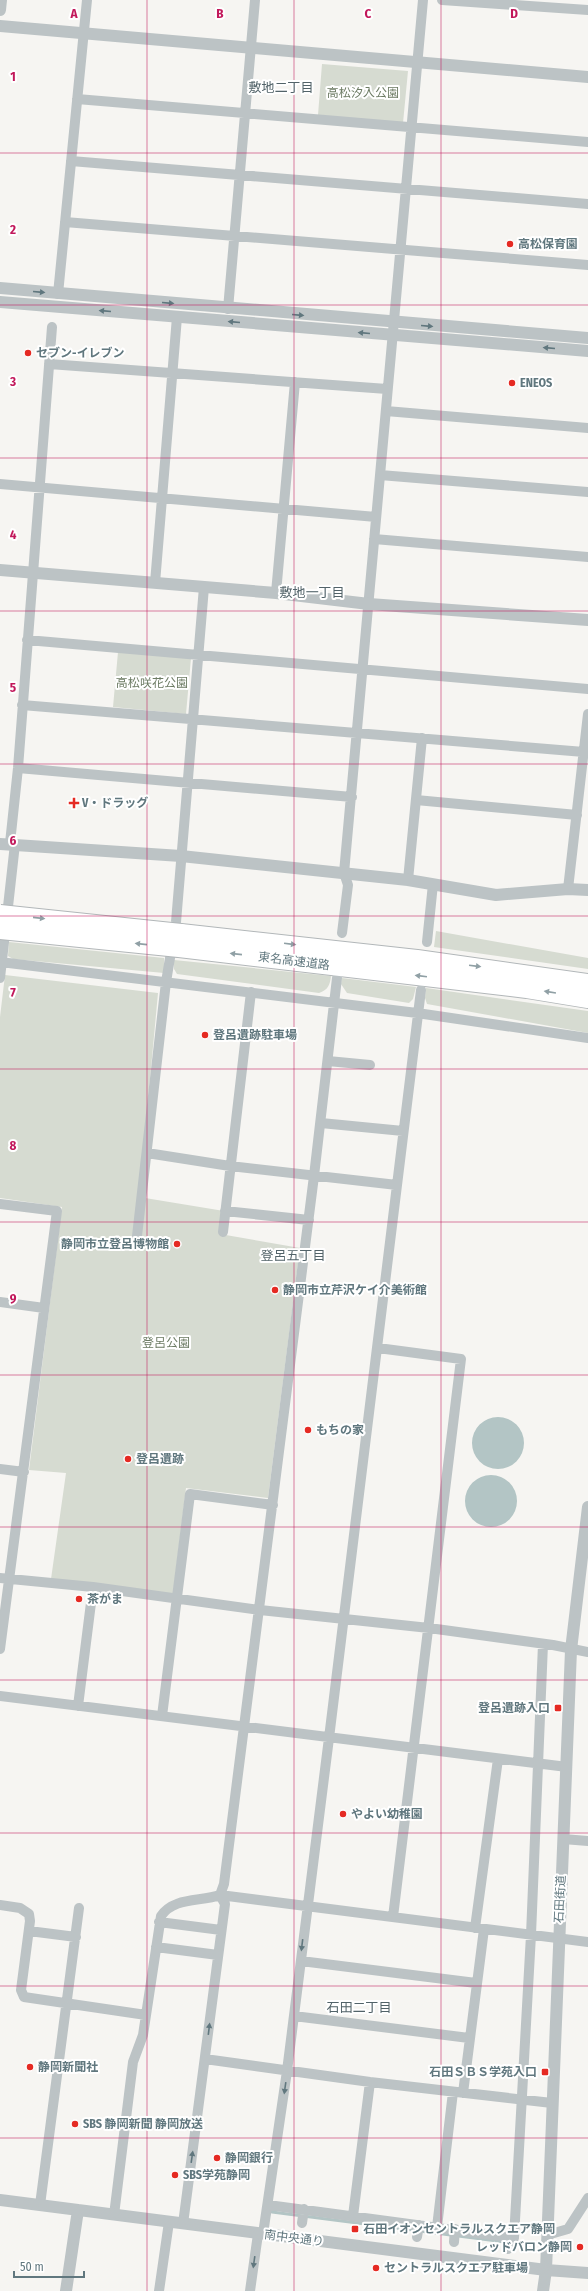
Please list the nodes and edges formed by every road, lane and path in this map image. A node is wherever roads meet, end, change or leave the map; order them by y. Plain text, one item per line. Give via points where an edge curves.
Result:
1 (1, 0) edge
2 (87, 0) edge
3 (255, 0) edge
4 (423, 0) edge
5 (442, 0) edge
6 (0, 10) edge
7 (588, 10) edge
8 (0, 26) edge
9 (83, 34) junction
10 (251, 47) junction
11 (418, 61) junction
12 (588, 77) edge
13 (77, 99) junction
14 (244, 115) junction
15 (412, 127) junction
16 (588, 142) edge
17 (71, 161) junction
18 (239, 175) junction
19 (407, 188) junction
20 (588, 204) edge
21 (65, 222) junction
22 (234, 236) junction
23 (401, 250) junction
24 (588, 265) edge
25 (0, 288) edge
26 (58, 294) junction
27 (0, 302) edge
28 (228, 309) junction
29 (177, 317) junction
30 (52, 327) dead end
31 (393, 329) junction
32 (588, 338) edge
33 (588, 352) edge
34 (49, 364) junction
35 (172, 372) junction
36 (295, 382) junction
37 (387, 389) junction
38 (386, 411) junction
39 (588, 428) edge
40 (380, 475) junction
41 (0, 484) edge
42 (39, 488) junction
43 (588, 492) edge
44 (162, 499) junction
45 (283, 509) junction
46 (376, 517) junction
47 (374, 539) junction
48 (588, 557) edge
49 (0, 570) edge
50 (33, 574) junction
51 (155, 583) junction
52 (204, 587) junction
53 (276, 593) junction
54 (368, 604) junction
55 (588, 620) edge
56 (27, 640) junction
57 (198, 654) junction
58 (363, 668) junction
59 (588, 690) edge
60 (22, 705) junction
61 (588, 714) edge
62 (192, 718) junction
63 (358, 733) junction
64 (422, 738) junction
65 (584, 752) junction
66 (18, 768) junction
67 (187, 783) junction
68 (352, 797) junction
69 (416, 800) junction
70 (577, 815) junction
71 (8, 844) edge
72 (181, 856) junction
73 (344, 873) junction
74 (408, 880) junction
75 (433, 884) junction
76 (568, 888) junction
77 (588, 890) edge
78 (0, 914) edge
79 (0, 930) edge
80 (342, 933) dead end
81 (180, 940) junction
82 (427, 942) dead end
83 (1, 962) edge
84 (0, 978) edge
85 (337, 978) dead end
86 (166, 982) junction
87 (588, 983) edge
88 (421, 990) dead end
89 (252, 992) junction
90 (588, 999) edge
91 (334, 1003) junction
92 (417, 1013) junction
93 (588, 1038) edge
94 (328, 1061) junction
95 (370, 1065) dead end
96 (321, 1123) junction
97 (403, 1131) junction
98 (147, 1153) junction
99 (230, 1166) junction
100 (314, 1176) junction
101 (397, 1185) junction
102 (0, 1204) edge
103 (225, 1211) junction
104 (309, 1220) junction
105 (223, 1232) dead end
106 (137, 1236) dead end
107 (0, 1302) edge
108 (44, 1308) junction
109 (378, 1348) junction
110 (0, 1469) edge
111 (24, 1472) junction
112 (273, 1505) junction
113 (588, 1507) edge
114 (5, 1578) edge
115 (93, 1587) junction
116 (177, 1598) junction
117 (260, 1610) junction
118 (344, 1620) junction
119 (429, 1628) junction
120 (543, 1644) junction
121 (0, 1649) edge
122 (572, 1650) junction
123 (588, 1652) edge
124 (0, 1696) edge
125 (78, 1706) junction
126 (162, 1716) junction
127 (245, 1727) junction
128 (329, 1738) junction
129 (413, 1748) junction
130 (498, 1759) junction
131 (539, 1764) junction
132 (567, 1767) junction
133 (563, 1839) junction
134 (588, 1841) edge
135 (220, 1895) junction
136 (0, 1905) edge
137 (307, 1906) junction
138 (79, 1908) dead end
139 (393, 1917) junction
140 (159, 1922) junction
141 (479, 1928) junction
142 (221, 1930) junction
143 (29, 1931) junction
144 (531, 1935) junction
145 (76, 1937) junction
146 (558, 1938) junction
147 (588, 1942) edge
148 (156, 1947) junction
149 (218, 1955) junction
150 (301, 1961) junction
151 (476, 1983) junction
152 (67, 2003) junction
153 (146, 2015) junction
154 (294, 2016) junction
155 (469, 2038) junction
156 (205, 2059) junction
157 (287, 2071) junction
158 (370, 2082) junction
159 (458, 2092) junction
160 (523, 2099) junction
161 (552, 2102) junction
162 (588, 2198) edge
163 (0, 2200) edge
164 (40, 2205) junction
165 (268, 2205) junction
166 (304, 2209) junction
167 (78, 2210) junction
168 (114, 2215) junction
169 (353, 2216) junction
170 (169, 2222) junction
171 (302, 2223) dead end
172 (183, 2224) junction
173 (419, 2225) junction
174 (437, 2227) junction
175 (455, 2230) junction
176 (261, 2234) junction
177 (547, 2235) junction
178 (510, 2237) junction
179 (417, 2238) dead end
180 (454, 2242) dead end
181 (508, 2249) dead end
182 (546, 2270) junction
183 (588, 2273) edge
184 (66, 2291) edge
185 (159, 2291) edge
186 (250, 2291) edge
187 (543, 2291) edge

1 - 6 street
2 - 9 street
3 - 10 street
4 - 11 street
5 - 7 street
8 - 9 street
9 - 10 street
9 - 13 street
10 - 11 street
10 - 14 street
11 - 12 street
11 - 15 street
13 - 14 street
13 - 17 street
14 - 15 street
14 - 18 street
15 - 16 street
15 - 19 street
17 - 18 street
17 - 21 street
18 - 19 street
18 - 22 street
19 - 20 street
19 - 23 street
21 - 22 street
21 - 26 street
22 - 23 street
22 - 28 street
23 - 24 street
23 - 31 street
25 -> 26 street
26 -> 28 street
29 -> 27 street
28 -> 31 street
31 -> 29 street
29 - 35 street
30 - 34 street
31 -> 32 street
33 -> 31 street
31 - 37 street
34 - 35 street
34 - 42 street
35 - 36 street
35 - 44 street
36 - 37 street
36 - 45 street
37 - 38 street
38 - 39 street
38 - 40 street
40 - 43 street
40 - 46 street
41 - 42 street
42 - 44 street
42 - 50 street
44 - 45 street
44 - 51 street
45 - 46 street
45 - 53 street
46 - 47 street
47 - 48 street
47 - 54 street
49 - 50 street
50 - 51 street
50 - 56 street
51 - 52 street
52 - 53 street
52 - 57 street
53 - 54 street
54 - 55 street
54 - 58 street
56 - 57 street
56 - 60 street
57 - 58 street
57 - 62 street
58 - 59 street
58 - 63 street
60 - 62 street
60 - 66 street
61 - 65 street
62 - 63 street
62 - 67 street
63 - 64 street
63 - 68 street
64 - 65 street
64 - 69 street
65 - 70 street
66 - 67 street
66 - 71 street
67 - 68 street
67 - 72 street
68 - 73 street
69 - 70 street
69 - 74 street
70 - 76 street
71 - 72 street
71 - 83 street
72 - 73 street
72 - 86 street via 176,922
73 - 74 street
73 - 80 street via 348,885
74 - 75 street
75 - 76 street via 496,895
75 - 82 street
76 - 77 street
78 -> 81 highway, 東名高速道路, bridge
81 -> 79 highway, 東名高速道路, bridge
81 -> 87 highway, 東名高速道路 via 409,958
90 -> 81 highway, 東名高速道路
83 - 84 street
83 - 86 street
85 - 91 street
86 - 89 street
86 - 98 street
88 - 92 street
89 - 91 street
89 - 99 street
91 - 92 street
91 - 94 street
92 - 93 street
92 - 97 street
94 - 95 street
94 - 96 street
96 - 97 street
96 - 100 street
97 - 101 street
98 - 99 street
98 - 106 street
99 - 100 street
99 - 103 street
100 - 101 street
100 - 104 street
101 - 109 street
102 - 108 street via 57,1211
103 - 104 street
103 - 105 street
104 - 112 street
107 - 108 street
108 - 111 street
109 - 118 street
109 - 119 street via 461,1359
110 - 111 street
111 - 114 street
112 - 116 street via 190,1494
112 - 117 street
113 - 122 street, 石田街道
114 - 115 street
114 - 121 street
115 - 116 street
115 - 125 street
116 - 117 street
116 - 126 street
117 - 118 street
117 - 127 street
118 - 119 street
118 - 128 street
119 - 120 street
119 - 129 street
120 - 122 street
120 - 131 street
122 - 123 street
122 - 132 street, 石田街道
124 - 125 street
125 - 126 street
126 - 127 street
127 - 128 street
127 - 135 street via 224,1884
128 - 129 street
128 - 137 street
129 - 130 street
129 - 139 street
130 - 131 street
130 - 141 street
131 - 132 street
131 - 144 street
132 - 133 street, 石田街道
133 - 134 street
133 - 146 street, 石田街道
135 - 137 street
135 - 140 street via 169,1907
135 - 142 street via 225,1904
136 - 143 street via 26,1910 30,1921
137 - 139 street
137 -> 150 street
138 - 145 street
139 - 141 street
140 - 142 street
140 - 148 street
141 - 144 street
141 - 151 street
142 - 149 street
143 - 145 street
143 - 152 street via 22,1995 26,1998
144 - 146 street
144 - 160 street
145 - 152 street
146 - 147 street
146 - 161 street, 石田街道
148 - 149 street
148 - 153 street
156 -> 149 street
150 - 151 street
150 - 154 street
151 - 155 street
152 - 153 street
152 - 164 street
153 - 168 street via 143,2035 133,2062
154 - 155 street
154 - 157 street
155 - 159 street
156 - 157 street
172 -> 156 street
157 - 158 street
157 -> 165 street
158 - 159 street
158 - 169 street
159 - 160 street
159 - 174 street
160 - 161 street
160 - 178 street via 514,2238
161 - 177 street, 石田街道
162 - 177 street via 568,2229
163 - 164 street, 南中央通り
164 - 167 street, 南中央通り
165 - 166 street
165 - 176 street
166 - 169 street
166 - 171 street
167 - 168 street, 南中央通り
167 - 184 street
168 - 170 street, 南中央通り
169 - 173 street
170 - 172 street, 南中央通り
170 - 185 street
172 - 176 street, 南中央通り
173 - 174 street
173 - 179 street
174 - 175 street
175 - 178 street
175 - 180 street
176 - 182 street, 南中央通り
176 -> 186 street
177 - 182 street, 石田街道
178 - 181 street
182 - 183 street, 南中央通り
182 - 187 street, 石田街道

